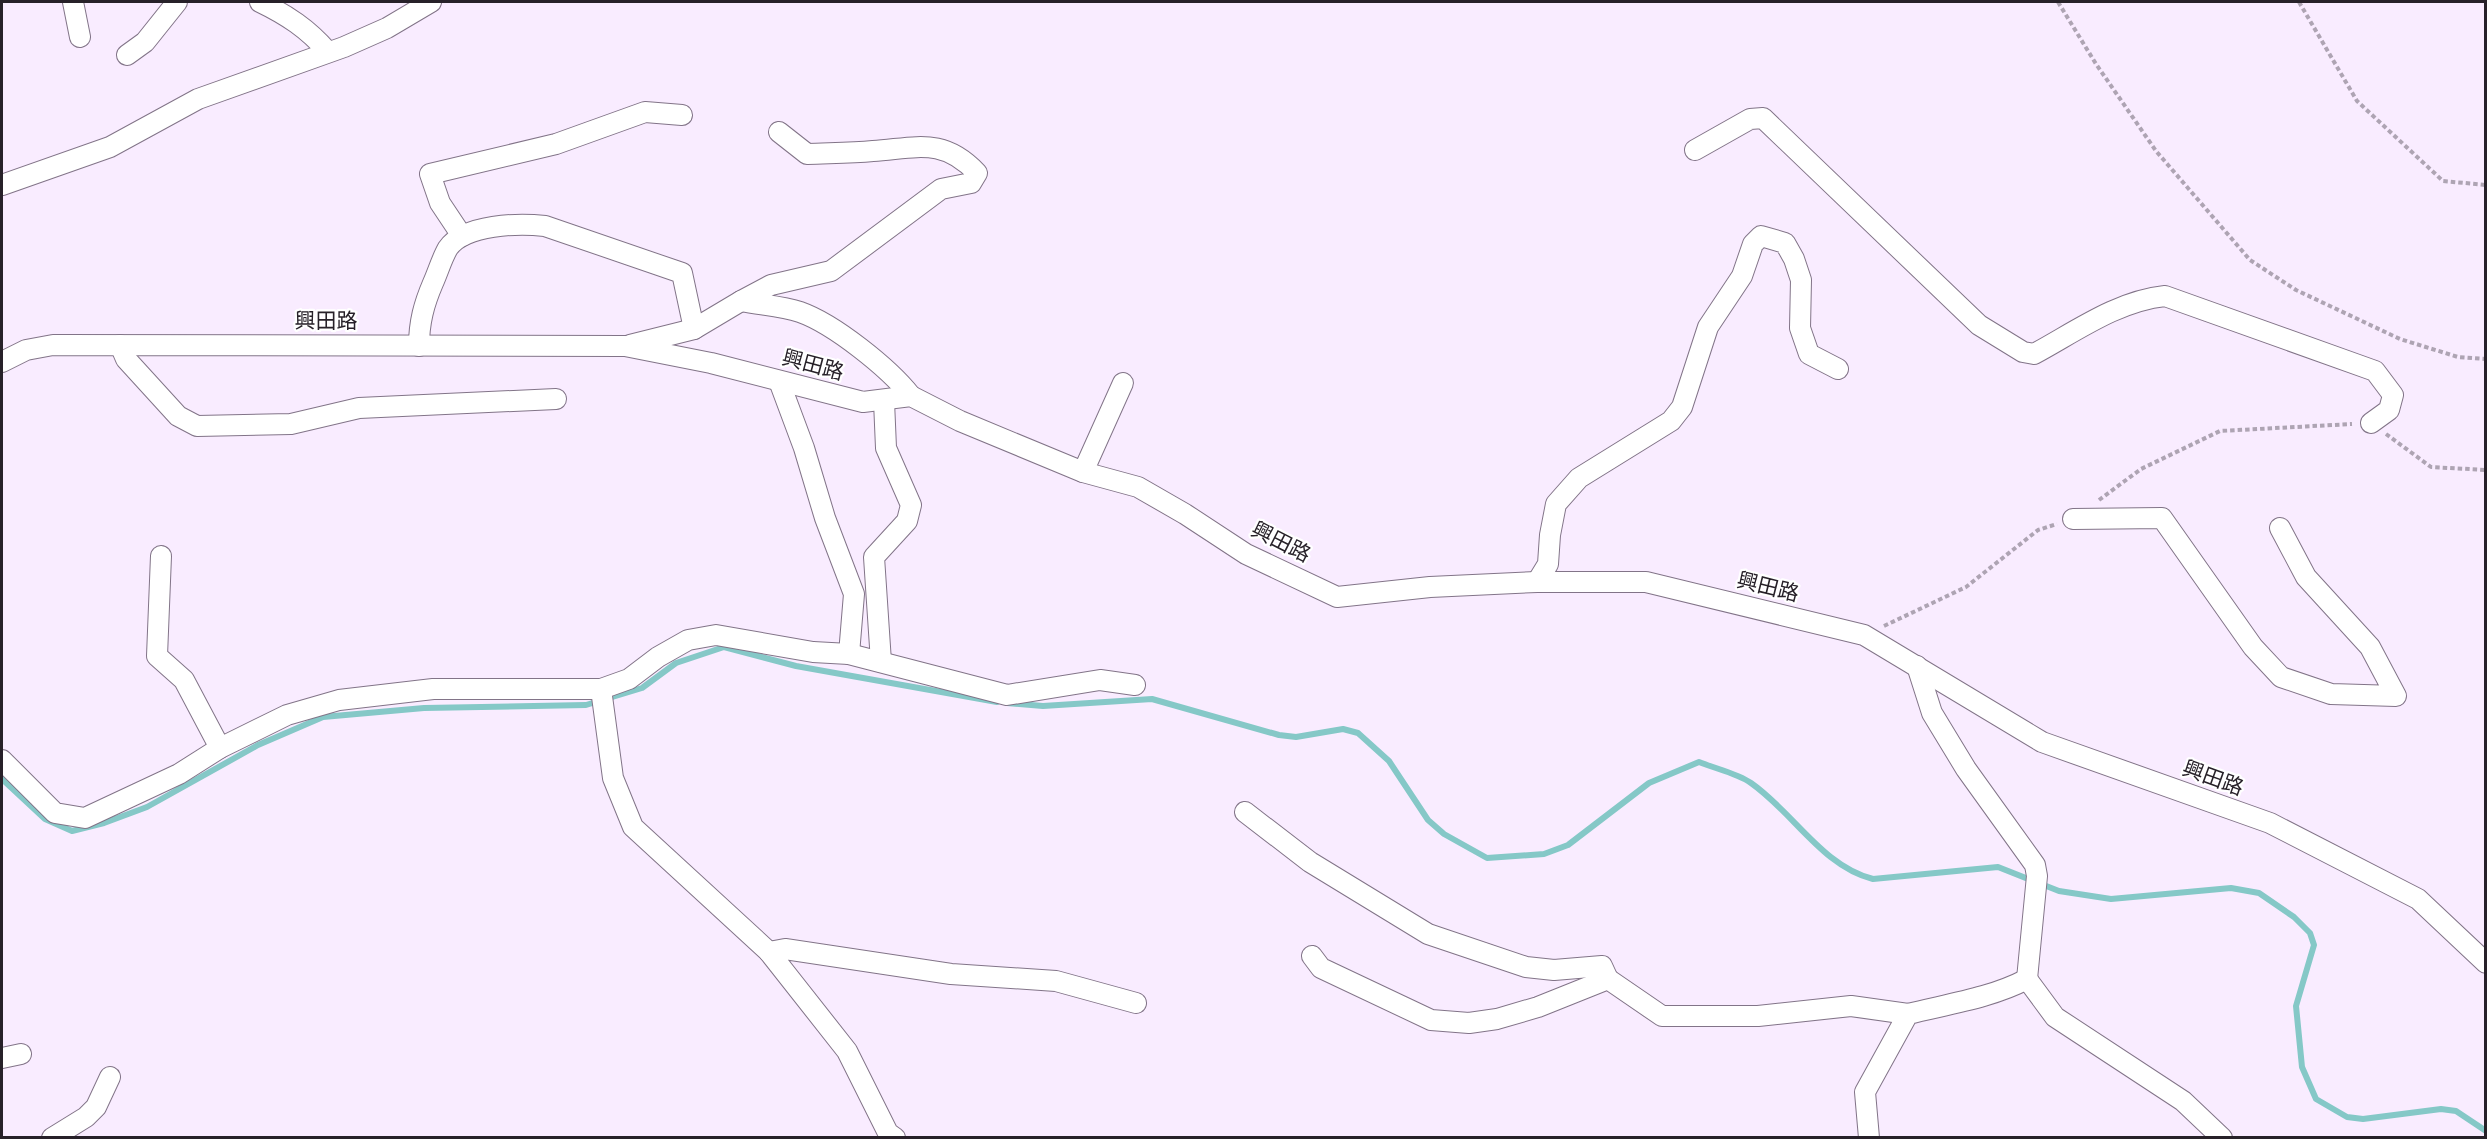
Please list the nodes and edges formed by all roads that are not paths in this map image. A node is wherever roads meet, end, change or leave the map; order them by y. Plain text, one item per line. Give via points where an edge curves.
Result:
1 (74, 2) edge
2 (177, 2) edge
3 (260, 2) edge
4 (431, 2) edge
5 (80, 37) dead end
6 (327, 51) junction
7 (127, 55) dead end
8 (682, 116) dead end
9 (779, 132) dead end
10 (1695, 150) dead end
11 (2, 185) edge
12 (462, 236) junction
13 (741, 301) junction
14 (694, 329) junction
15 (120, 345) junction
16 (419, 346) junction
17 (625, 346) junction
18 (2, 362) edge
19 (1838, 369) dead end
20 (779, 381) junction
21 (1123, 382) dead end
22 (911, 396) junction
23 (556, 399) dead end
24 (884, 401) junction
25 (2371, 423) road end
26 (1083, 472) junction
27 (2073, 519) road end
28 (2280, 528) dead end
29 (160, 556) dead end
30 (1537, 582) junction
31 (849, 654) junction
32 (881, 662) junction
33 (1917, 666) junction
34 (1135, 685) dead end
35 (601, 689) junction
36 (220, 748) junction
37 (2, 760) edge
38 (1245, 812) dead end
39 (769, 951) junction
40 (1312, 956) dead end
41 (2486, 963) edge
42 (1608, 979) junction
43 (2027, 979) junction
44 (1136, 1003) dead end
45 (1908, 1014) junction
46 (21, 1054) dead end
47 (2, 1058) edge
48 (110, 1077) dead end
49 (51, 1137) edge
50 (895, 1137) edge
51 (1869, 1137) edge
52 (2222, 1137) edge

1 - 5 street
2 - 7 street via 145,42
3 - 6 street via 310,32
4 - 6 street via 387,28
6 - 11 street via 198,99 110,147
8 - 12 street via 645,112 556,144 430,174 440,202
9 - 13 street via 807,154 916,146 946,150 963,158 977,174 972,183 941,189 831,272 771,285
10 - 25 street via 1750,119 1763,118 1979,326 2023,352 2034,354 2142,298 2165,296 2374,371 2393,395 2389,410
12 - 14 street via 524,223 545,226 682,273
12 - 16 street via 448,248 425,302
13 - 14 street
13 - 22 street via 801,312 840,334 898,380
14 - 17 street
15 - 16 street, 興田路
15 - 18 street, 興田路 via 53,345 26,350
15 - 23 street via 126,359 178,416 197,426 291,424 359,408
16 - 17 street, 興田路
17 - 20 street, 興田路
19 - 30 street via 1809,354 1800,328 1801,280 1794,260 1785,243 1761,236 1753,244 1742,276 1708,327 1682,408 1671,421 1578,478 1556,504 1548,564
20 - 24 street, 興田路 via 863,402
20 - 31 street via 854,594
21 - 26 street
22 - 24 street, 興田路
22 - 26 street, 興田路 via 960,422
24 - 32 street via 886,448 911,505 907,521 874,556
26 - 30 street, 興田路 via 1138,488 1246,554 1337,597 1430,587
27 - 28 street via 2162,519 2253,647 2281,677 2331,694 2397,696 2370,647 2306,577
29 - 36 street via 157,656 184,680
30 - 33 street, 興田路 via 1646,582 1864,635
31 - 32 street
31 - 35 street via 813,652 716,635 688,640 629,679
32 - 34 street via 1007,695 1101,680
33 - 41 street, 興田路 via 2042,742 2270,823 2418,899
33 - 43 street via 1932,713 1966,769 2035,865
35 - 36 street via 433,689 339,700 287,715
35 - 39 street via 613,778 633,827
36 - 37 street via 179,774 85,818 55,813
38 - 42 street via 1310,862 1428,934 1526,967 1554,970 1602,966
39 - 44 street via 784,949 951,974 1056,981
39 - 50 street via 847,1051 888,1133
40 - 42 street via 1321,968 1431,1020 1469,1023 1538,1007
42 - 45 street via 1662,1016 1758,1016 1851,1006
43 - 45 street via 2012,987
43 - 52 street via 2055,1017 2183,1101
45 - 51 street via 1865,1092
46 - 47 street
48 - 49 street via 96,1107

